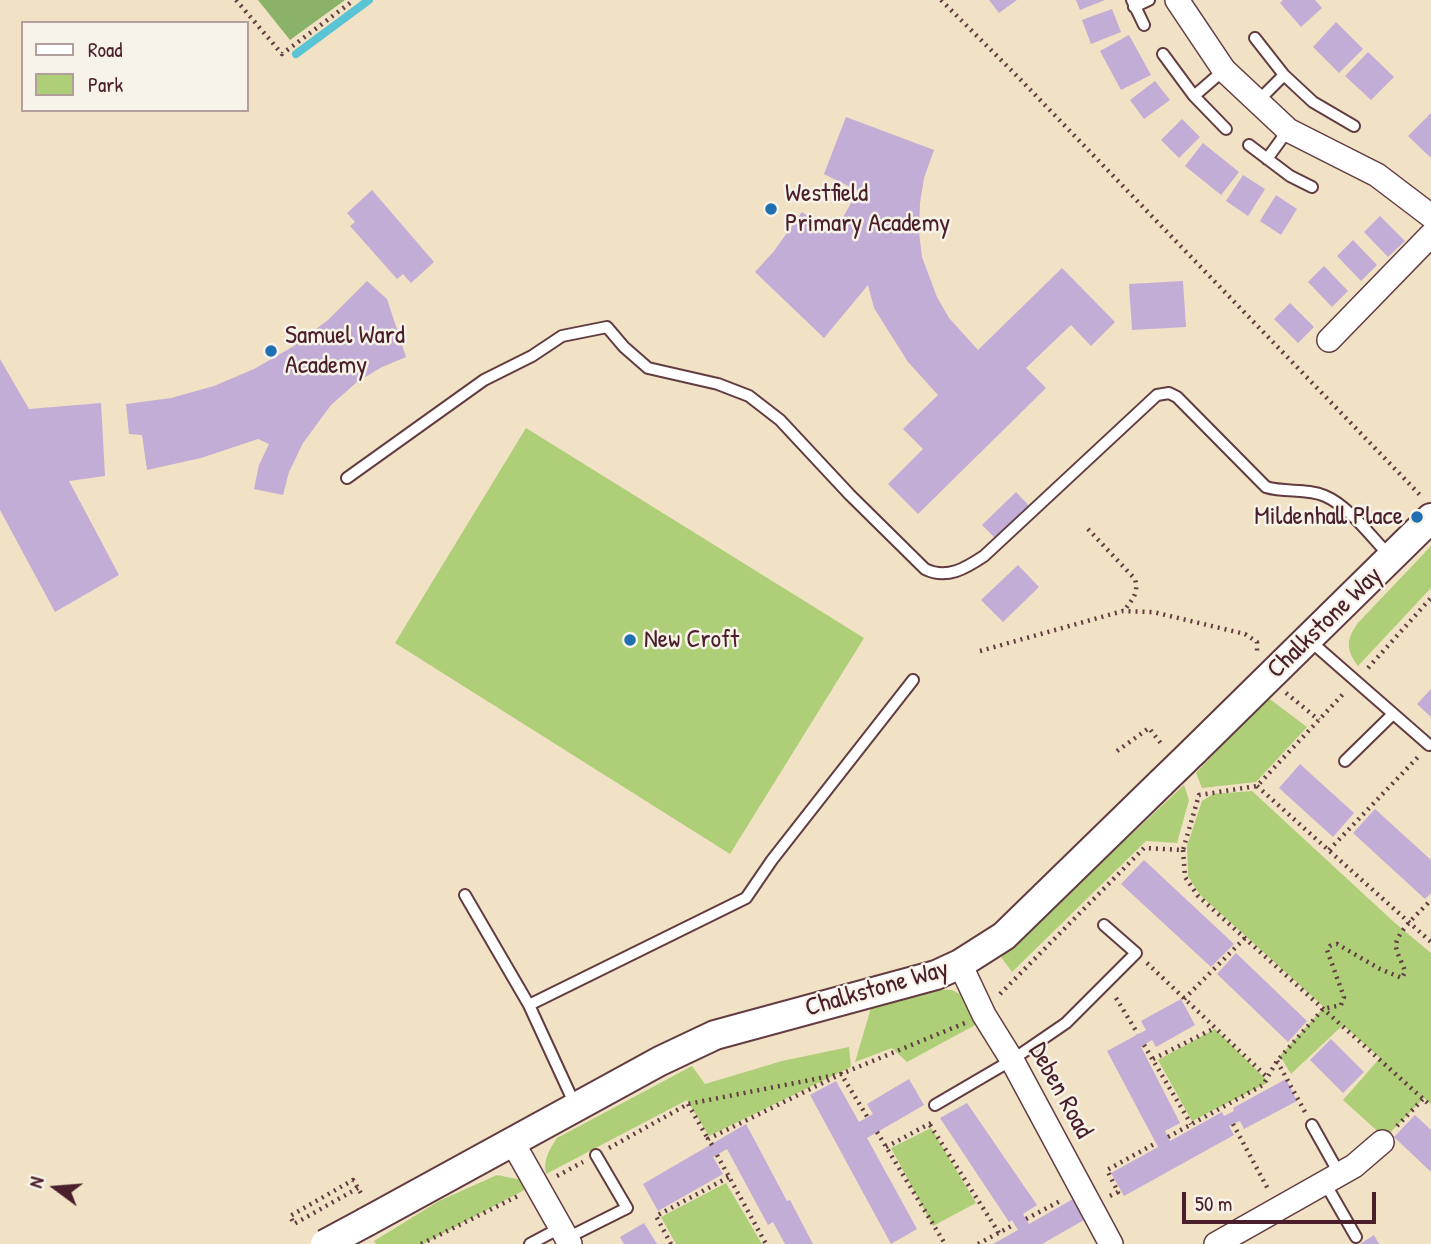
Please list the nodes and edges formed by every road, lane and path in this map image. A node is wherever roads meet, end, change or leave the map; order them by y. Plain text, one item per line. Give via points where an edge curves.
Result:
1 (236, 0) edge
2 (354, 0) edge
3 (941, 0) edge
4 (1149, 0) edge
5 (1177, 0) edge
6 (1133, 4) edge
7 (1144, 25) dead end
8 (1255, 38) dead end
9 (1163, 54) dead end
10 (1224, 71) junction
11 (1284, 75) junction
12 (1194, 96) junction
13 (1257, 102) junction
14 (1354, 126) dead end
15 (1226, 129) dead end
16 (1288, 130) junction
17 (1250, 145) dead end
18 (1267, 159) junction
19 (1312, 187) dead end
20 (1431, 216) edge
21 (1431, 235) edge
22 (1329, 340) dead end
23 (347, 478) dead end
24 (1426, 507) edge
25 (1088, 529) dead end
26 (1392, 558) junction
27 (1431, 598) edge
28 (1426, 604) junction
29 (1431, 608) edge
30 (1123, 611) junction
31 (1309, 639) junction
32 (980, 651) dead end
33 (1256, 659) dead end
34 (914, 680) dead end
35 (1356, 681) junction
36 (1282, 690) dead end
37 (1393, 713) junction
38 (1319, 720) junction
39 (1154, 734) dead end
40 (1429, 746) joint
41 (1118, 751) dead end
42 (1345, 761) dead end
43 (1257, 786) junction
44 (1183, 849) junction
45 (1329, 850) junction
46 (465, 895) dead end
47 (1431, 900) edge
48 (1409, 923) junction
49 (1104, 925) dead end
50 (1245, 938) junction
51 (1431, 942) edge
52 (1136, 953) junction
53 (960, 964) junction
54 (1107, 982) junction
55 (1184, 999) junction
56 (529, 1005) junction
57 (1323, 1009) junction
58 (984, 1015) junction
59 (1215, 1028) junction
60 (1138, 1034) dead end
61 (1144, 1045) dead end
62 (1153, 1059) junction
63 (1012, 1060) junction
64 (1277, 1061) junction
65 (841, 1074) junction
66 (1267, 1077) junction
67 (1423, 1099) junction
68 (688, 1104) junction
69 (935, 1105) joint
70 (1224, 1105) junction
71 (1431, 1106) edge
72 (576, 1107) junction
73 (1228, 1114) dead end
74 (867, 1118) dead end
75 (1191, 1124) junction
76 (1233, 1124) dead end
77 (930, 1125) junction
78 (1312, 1125) joint
79 (877, 1132) dead end
80 (1168, 1137) dead end
81 (708, 1139) junction
82 (1382, 1142) joint
83 (513, 1143) junction
84 (1156, 1143) dead end
85 (712, 1146) dead end
86 (886, 1147) junction
87 (596, 1155) junction
88 (717, 1155) dead end
89 (729, 1177) junction
90 (1332, 1179) junction
91 (358, 1188) junction
92 (536, 1188) junction
93 (1086, 1198) junction
94 (1278, 1209) junction
95 (366, 1212) junction
96 (1026, 1219) dead end
97 (1015, 1224) dead end
98 (999, 1233) junction
99 (566, 1237) edge
100 (1356, 1237) dead end
101 (325, 1244) edge
102 (421, 1244) edge
103 (530, 1244) edge
104 (671, 1244) edge
105 (766, 1244) edge
106 (945, 1244) edge
107 (978, 1244) edge
108 (1111, 1244) edge
109 (1216, 1244) edge

1 - 2 path via 282,54
3 - 24 path
4 - 6 lane
5 - 10 street
6 - 7 lane
8 - 11 lane
9 - 12 lane
10 - 12 lane
10 - 13 street
11 - 13 lane
11 - 14 lane via 1313,102
12 - 15 lane
13 - 16 street
16 - 18 lane
16 - 20 street via 1377,175
17 - 18 lane
18 - 19 lane
21 - 22 street
23 - 26 lane via 484,380 562,336 607,327 649,368 749,396 780,420 925,569 935,574 961,571 984,556 1157,395 1168,393 1266,487 1325,496 1338,503
24 - 26 street, Chalkstone Way
25 - 30 path via 1135,579 1136,595
26 - 31 street, Chalkstone Way
27 - 28 path
28 - 29 path
28 - 35 path
30 - 32 path
30 - 33 path via 1153,612 1245,634 1256,642
31 - 35 lane
31 - 53 street, Chalkstone Way, bridge via 1004,936
34 - 56 lane via 746,898
35 - 37 lane
35 - 38 path
36 - 38 path
37 - 40 lane
37 - 42 lane
38 - 43 path
39 - 41 path via 1149,728
40 - 45 path
43 - 44 path via 1199,795
43 - 45 path
44 - 50 path via 1185,877 1198,896
44 - 58 path via 1144,848 1003,989
45 - 48 path
46 - 56 lane
47 - 48 path
48 - 51 path
48 - 57 path via 1396,942 1405,972 1402,978 1336,944 1330,946 1327,950 1344,998 1341,1005
49 - 52 lane
50 - 55 path
50 - 57 path
52 - 54 lane
52 - 55 path
53 - 58 street, Deben Road
53 - 72 street, Chalkstone Way via 936,975 715,1035
54 - 60 path
54 - 63 lane via 1066,1023
55 - 59 path
56 - 72 lane
57 - 64 path
57 - 67 path
58 - 63 street, Deben Road
58 - 65 path
59 - 62 path
59 - 66 path
61 - 62 path
62 - 75 path
63 - 69 lane
63 - 93 street, Deben Road
64 - 66 path
64 - 78 path
65 - 68 path
65 - 74 path
65 - 81 path
66 - 70 path via 1263,1085
67 - 71 path
67 - 82 path
68 - 81 path
68 - 87 path
69 - 77 path
70 - 73 path
70 - 75 path
72 - 83 street, Chalkstone Way
75 - 80 path
76 - 94 path
77 - 86 path
77 - 98 path
78 - 90 lane
79 - 86 path
81 - 85 path
82 - 90 street
83 - 92 street
83 - 95 street, Chalkstone Way
84 - 93 path via 1107,1170 1118,1192
86 - 106 path
87 - 92 path
87 - 99 lane via 626,1208
88 - 89 path
89 - 104 path via 656,1216
89 - 105 path
90 - 94 street
90 - 100 lane
91 - 91 path via 354,1180 290,1216 295,1224
91 - 95 path
92 - 99 street
92 - 102 path
93 - 96 path
93 - 108 street, Deben Road
94 - 109 street
95 - 101 street, Chalkstone Way, bridge
97 - 98 path
98 - 107 path
99 - 103 lane

